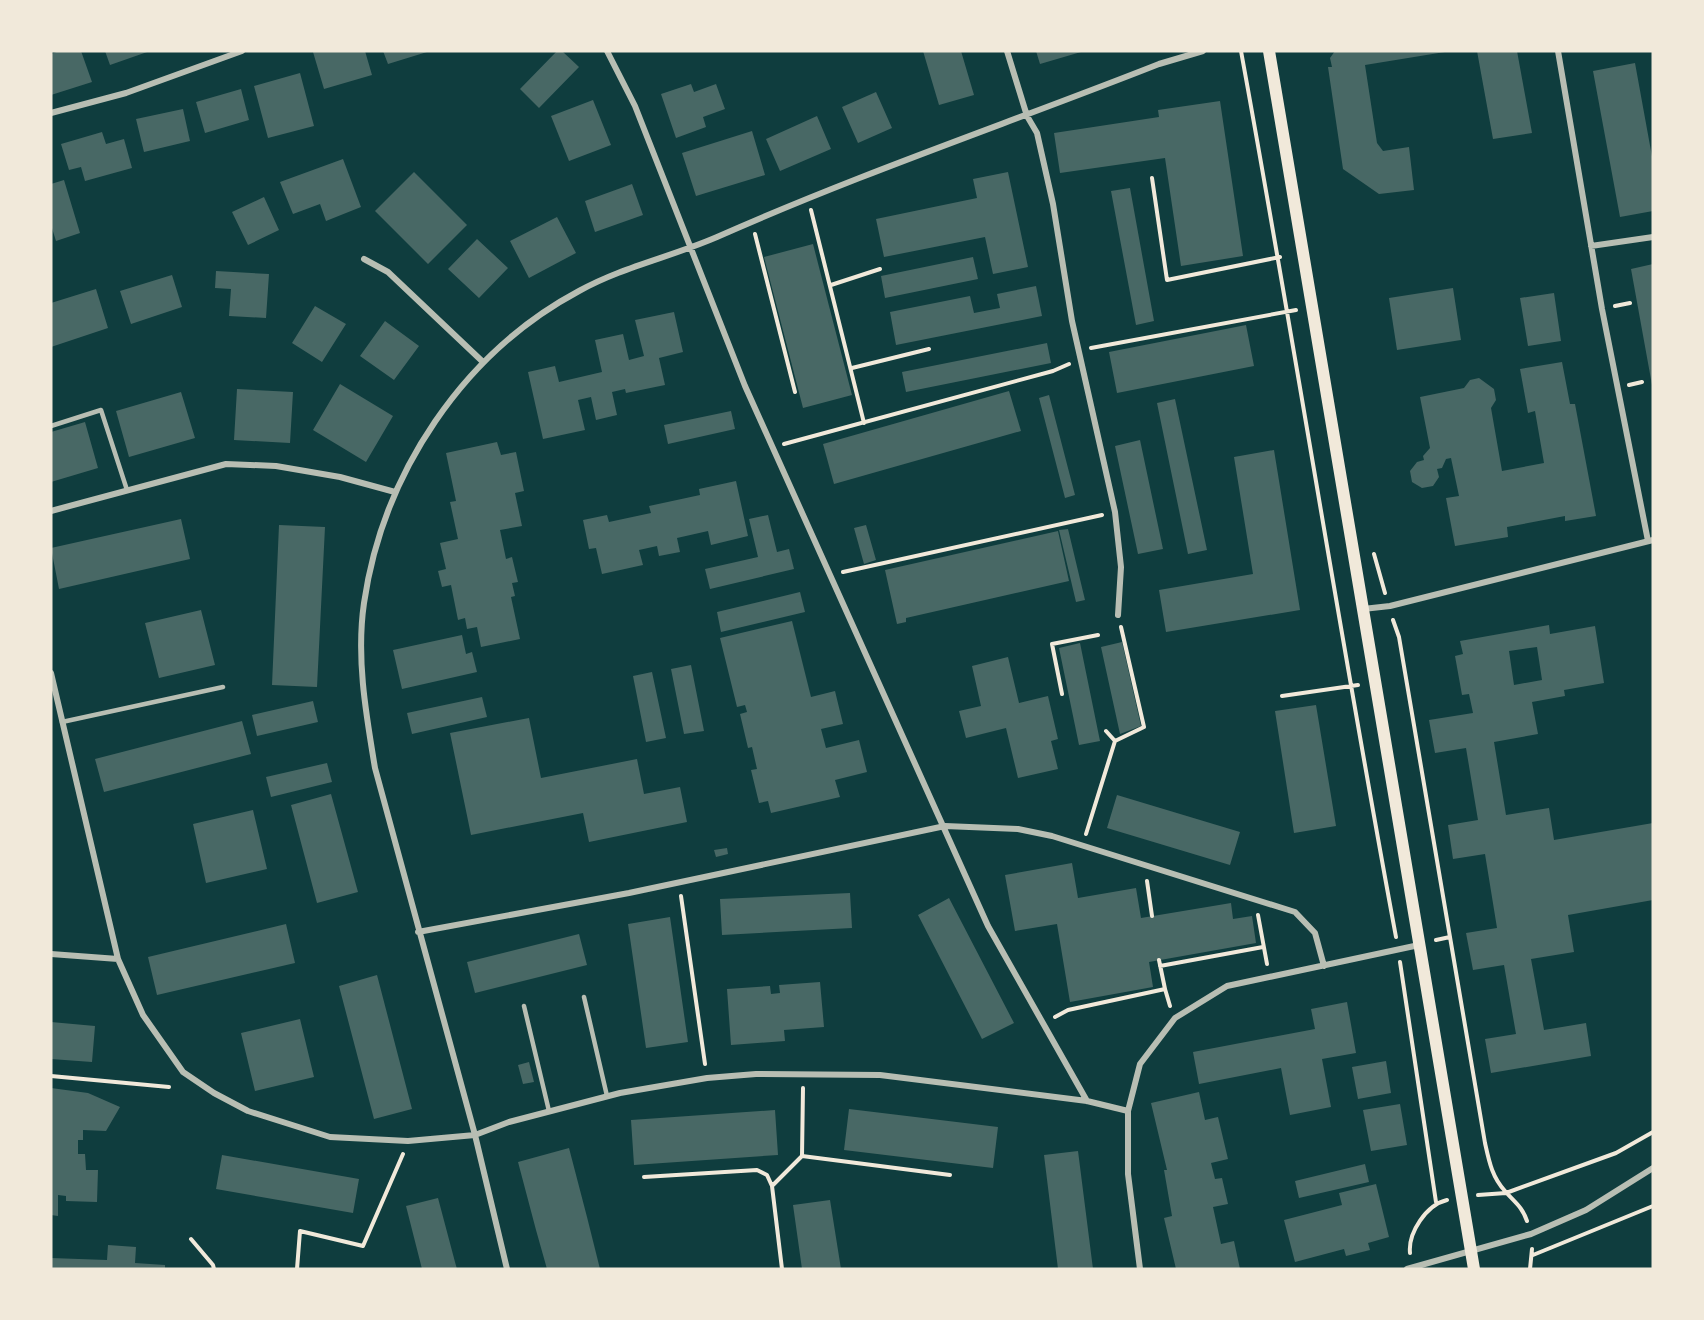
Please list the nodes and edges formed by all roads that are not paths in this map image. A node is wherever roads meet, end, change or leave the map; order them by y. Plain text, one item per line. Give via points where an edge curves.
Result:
1 (242, 51) edge
2 (607, 51) edge
3 (1007, 51) edge
4 (1203, 51) edge
5 (1269, 51) edge
6 (1558, 51) edge
7 (51, 113) edge
8 (1027, 116) junction
9 (1653, 237) edge
10 (1591, 246) junction
11 (692, 248) junction
12 (364, 259) dead end
13 (483, 362) junction
14 (51, 426) edge
15 (127, 490) junction
16 (395, 492) junction
17 (51, 511) edge
18 (1651, 541) edge
19 (1362, 609) junction
20 (1118, 615) road end
21 (51, 673) edge
22 (223, 687) dead end
23 (62, 722) junction
24 (945, 826) junction
25 (418, 932) junction
26 (1420, 945) junction
27 (51, 954) edge
28 (118, 959) junction
29 (1324, 966) junction
30 (584, 997) dead end
31 (524, 1006) dead end
32 (607, 1096) junction
33 (1087, 1101) junction
34 (549, 1110) junction
35 (1128, 1111) junction
36 (475, 1135) junction
37 (1653, 1168) edge
38 (1471, 1250) junction
39 (507, 1269) edge
40 (1140, 1269) edge
41 (1407, 1269) edge
42 (1474, 1269) edge

1 - 7 street via 126,93
2 - 11 street via 635,106
3 - 8 street
4 - 8 street via 1159,64
5 - 19 main road
6 - 10 street
8 - 11 street via 808,198
8 - 20 street via 1037,133 1053,204 1080,358 1115,512 1121,567
9 - 10 street
10 - 18 street via 1628,446
11 - 13 street via 622,271 579,291 536,317
11 - 24 street via 745,386
12 - 13 street via 388,272
13 - 16 street via 416,449
14 - 15 lane via 101,410
15 - 16 street via 226,464 276,466
15 - 17 street
16 - 25 street via 364,603 362,665 375,768
18 - 19 street via 1390,606
19 - 26 main road
21 - 23 street
22 - 23 lane
23 - 28 street
24 - 25 street
24 - 29 street via 1018,830 1083,844 1295,912 1315,933
24 - 33 street via 988,926
25 - 36 street
26 - 29 street
26 - 38 main road
27 - 28 street
28 - 36 street via 142,1015 183,1072 248,1111 330,1137 408,1141
29 - 35 street via 1227,986 1175,1018 1140,1064
30 - 32 lane
31 - 34 lane
32 - 33 street via 707,1078 802,1074 880,1075
32 - 34 street
33 - 35 street
34 - 36 street
35 - 40 street via 1128,1174
36 - 39 street
37 - 38 street via 1586,1210 1531,1234
38 - 41 street
38 - 42 main road

